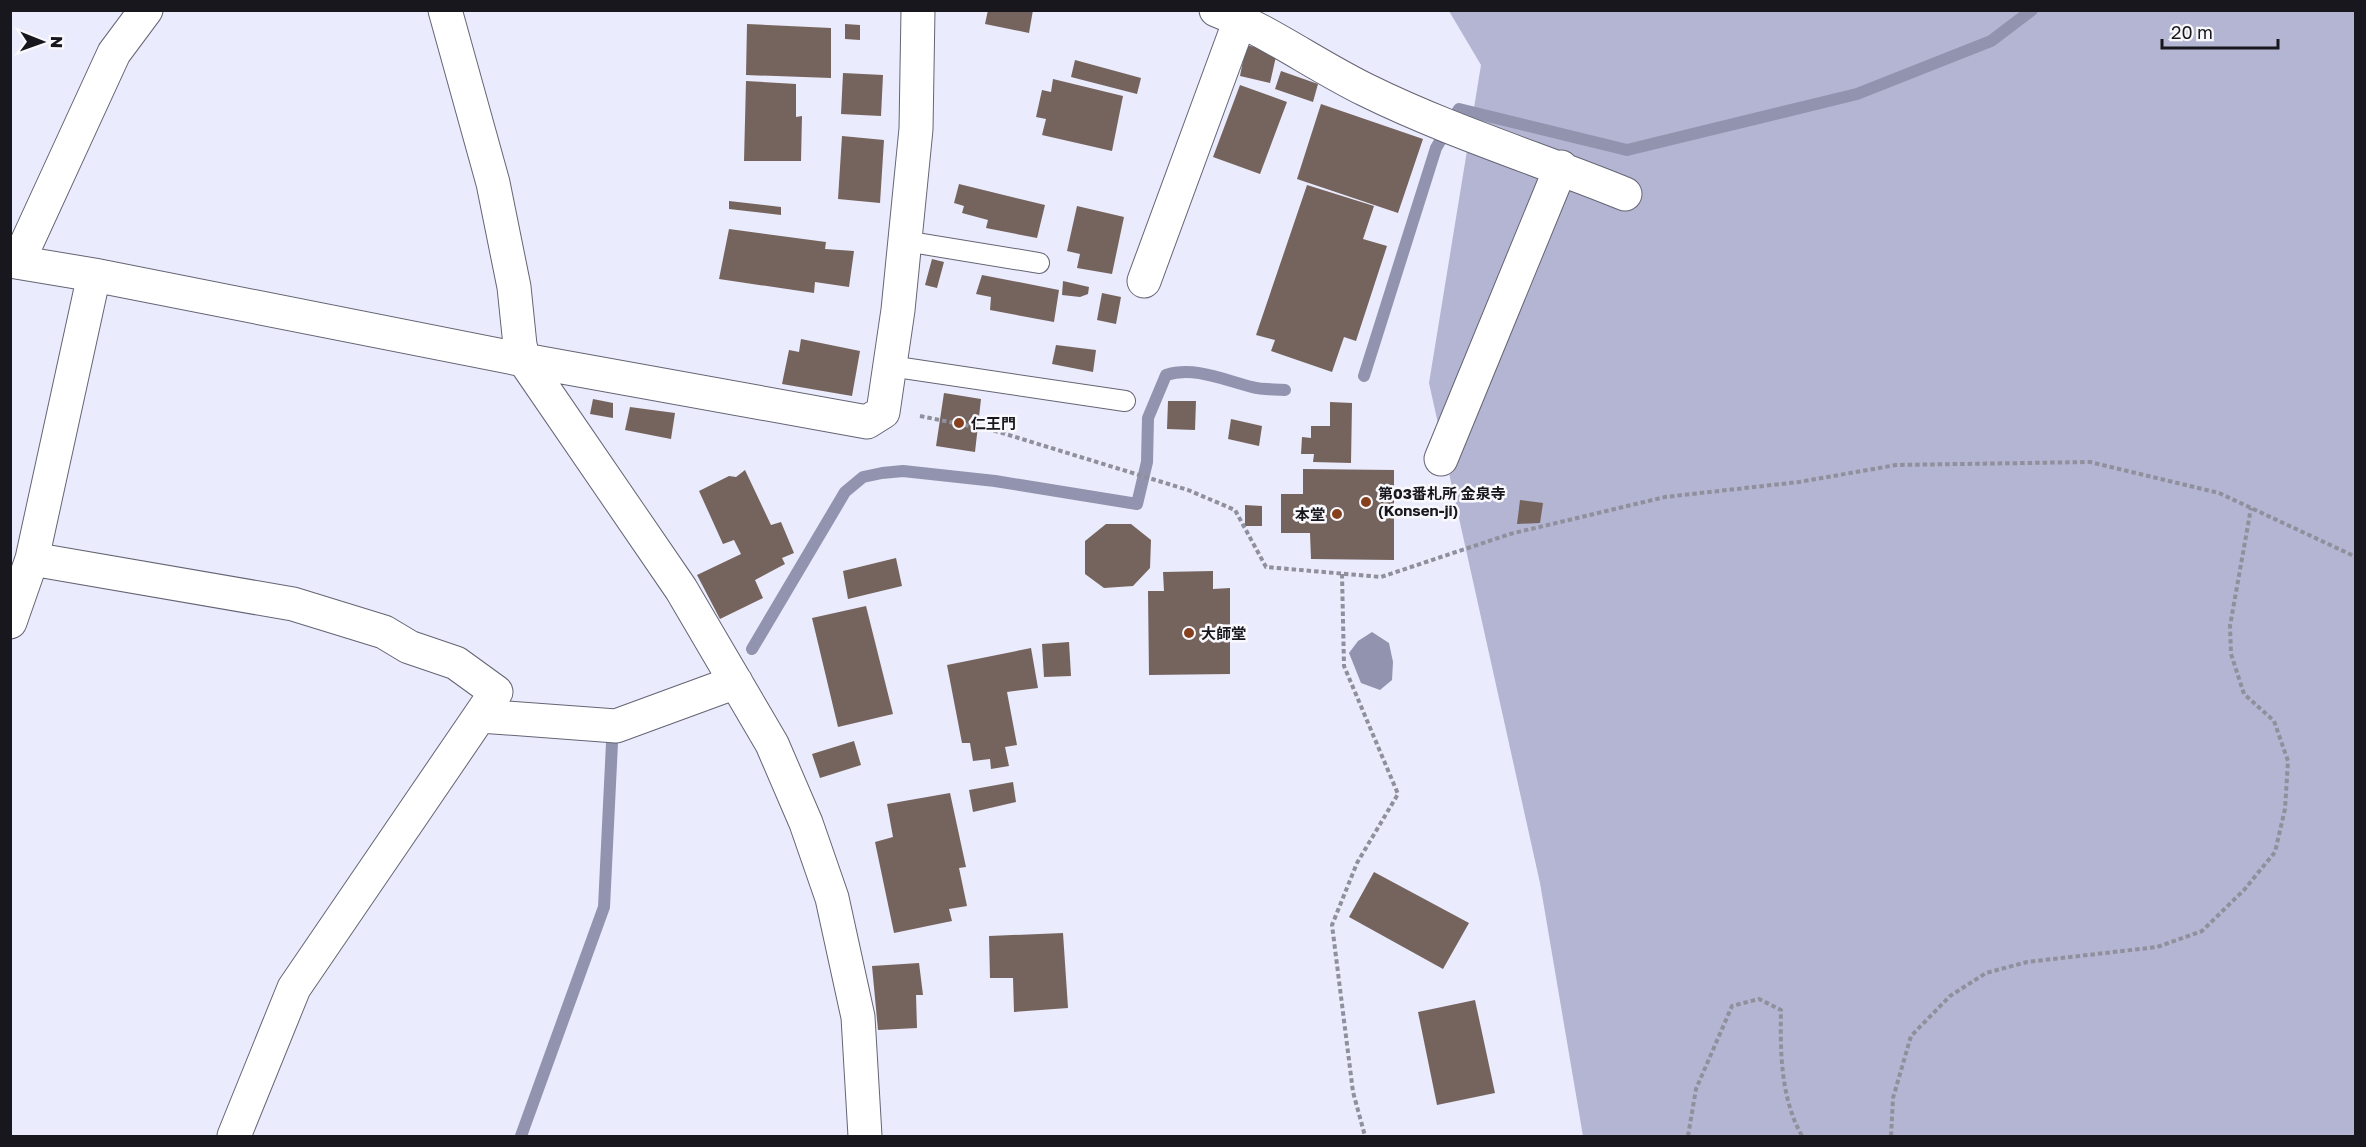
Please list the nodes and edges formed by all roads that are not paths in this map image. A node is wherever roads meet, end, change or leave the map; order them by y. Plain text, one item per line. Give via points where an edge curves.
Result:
1 (146, 10) edge
2 (445, 10) edge
3 (918, 10) edge
4 (1228, 15) edge
5 (1561, 168) junction
6 (1625, 194) dead end
7 (905, 241) junction
8 (14, 262) edge
9 (1039, 263) dead end
10 (94, 275) junction
11 (1144, 281) dead end
12 (524, 360) junction
13 (890, 366) junction
14 (1125, 401) dead end
15 (1441, 459) dead end
16 (32, 559) junction
17 (10, 622) edge
18 (736, 682) junction
19 (480, 716) junction
20 (234, 1137) edge
21 (865, 1137) edge

1 - 8 street via 114,52
2 - 12 street via 493,183
3 - 7 street via 916,129
4 - 5 street via 1365,90
4 - 11 street
5 - 6 street
5 - 15 street
7 - 9 lane
7 - 13 street
8 - 10 street
10 - 12 street
10 - 16 street
12 - 13 street via 867,422 884,411
12 - 18 street via 681,589
13 - 14 lane
16 - 17 street
16 - 19 street via 293,604 384,632 410,647 456,663 495,692
18 - 19 street via 616,726
18 - 21 street via 772,744 806,823 832,898 858,1017
19 - 20 street via 294,988

